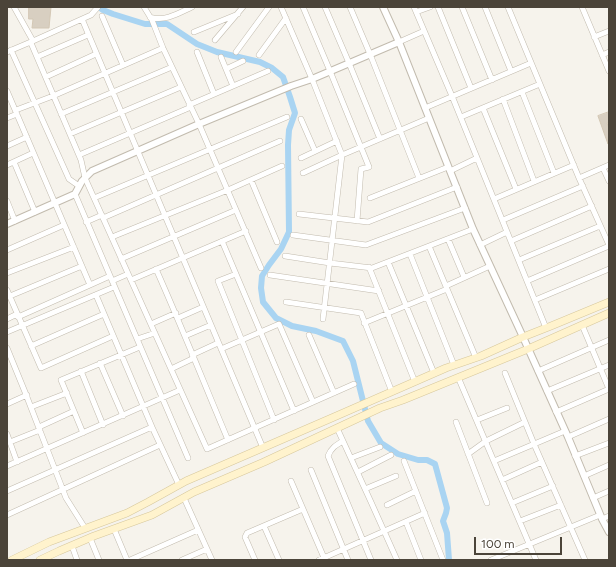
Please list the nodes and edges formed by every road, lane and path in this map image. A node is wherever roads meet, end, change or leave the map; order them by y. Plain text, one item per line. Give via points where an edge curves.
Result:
1 (14, 7) edge
2 (98, 7) edge
3 (144, 7) edge
4 (192, 7) edge
5 (243, 7) edge
6 (269, 7) edge
7 (281, 7) edge
8 (303, 7) edge
9 (325, 7) edge
10 (350, 7) edge
11 (383, 7) edge
12 (430, 7) edge
13 (438, 7) edge
14 (462, 7) edge
15 (485, 7) edge
16 (508, 7) edge
17 (582, 7) edge
18 (415, 10) edge
19 (238, 14) junction
20 (102, 16) dead end
21 (286, 18) junction
22 (82, 19) junction
23 (151, 19) junction
24 (424, 31) junction
25 (609, 31) edge
26 (194, 32) dead end
27 (88, 35) junction
28 (594, 37) junction
29 (215, 40) dead end
30 (32, 42) junction
31 (399, 42) junction
32 (162, 48) junction
33 (9, 51) edge
34 (197, 52) dead end
35 (236, 52) dead end
36 (609, 52) edge
37 (96, 54) junction
38 (370, 54) junction
39 (602, 55) junction
40 (220, 56) dead end
41 (260, 56) dead end
42 (37, 57) junction
43 (243, 62) dead end
44 (349, 63) junction
45 (532, 63) junction
46 (123, 65) junction
47 (172, 67) junction
48 (226, 69) junction
49 (268, 71) dead end
50 (330, 71) junction
51 (609, 71) edge
52 (511, 72) junction
53 (104, 73) junction
54 (46, 77) junction
55 (312, 79) junction
56 (492, 80) junction
57 (540, 84) junction
58 (233, 86) junction
59 (181, 87) junction
60 (471, 88) junction
61 (7, 92) edge
62 (112, 92) junction
63 (522, 92) junction
64 (214, 94) junction
65 (54, 96) junction
66 (452, 96) junction
67 (503, 99) junction
68 (34, 103) junction
69 (190, 106) junction
70 (425, 108) junction
71 (483, 108) junction
72 (17, 112) junction
73 (121, 112) junction
74 (61, 114) junction
75 (287, 117) dead end
76 (461, 117) junction
77 (7, 118) edge
78 (429, 118) junction
79 (301, 119) dead end
80 (199, 124) junction
81 (400, 130) junction
82 (130, 133) junction
83 (70, 134) junction
84 (27, 137) junction
85 (380, 139) junction
86 (280, 141) dead end
87 (337, 141) junction
88 (7, 146) edge
89 (362, 146) junction
90 (210, 149) junction
91 (137, 151) junction
92 (315, 151) junction
93 (33, 153) junction
94 (79, 155) junction
95 (342, 155) junction
96 (301, 158) dead end
97 (477, 158) junction
98 (14, 162) junction
99 (7, 165) edge
100 (574, 165) junction
101 (609, 165) edge
102 (282, 166) dead end
103 (218, 168) junction
104 (603, 168) junction
105 (449, 169) junction
106 (303, 173) dead end
107 (554, 173) junction
108 (147, 175) junction
109 (85, 178) junction
110 (419, 178) junction
111 (579, 178) junction
112 (251, 180) junction
113 (609, 181) edge
114 (534, 182) junction
115 (79, 186) junction
116 (583, 186) junction
117 (457, 187) junction
118 (516, 189) junction
119 (228, 190) junction
120 (75, 194) junction
121 (156, 195) junction
122 (94, 198) junction
123 (370, 198) dead end
124 (494, 199) junction
125 (7, 201) edge
126 (55, 203) junction
127 (592, 206) junction
128 (465, 208) junction
129 (236, 210) junction
130 (35, 212) junction
131 (299, 214) dead end
132 (164, 216) junction
133 (102, 217) junction
134 (335, 219) junction
135 (16, 220) junction
136 (503, 220) junction
137 (358, 221) junction
138 (86, 222) junction
139 (7, 224) edge
140 (64, 225) junction
141 (600, 226) junction
142 (473, 229) junction
143 (246, 231) junction
144 (508, 232) junction
145 (293, 235) dead end
146 (112, 237) junction
147 (173, 237) junction
148 (448, 239) junction
149 (332, 240) junction
150 (222, 241) junction
151 (511, 241) junction
152 (277, 242) dead end
153 (480, 245) junction
154 (429, 246) junction
155 (609, 246) edge
156 (74, 247) junction
157 (7, 250) edge
158 (410, 254) junction
159 (285, 256) dead end
160 (182, 258) junction
161 (121, 259) junction
162 (519, 260) junction
163 (388, 262) junction
164 (330, 263) junction
165 (82, 266) junction
166 (490, 266) junction
167 (262, 268) dead end
168 (369, 268) junction
169 (156, 269) junction
170 (609, 269) edge
171 (7, 273) edge
172 (128, 274) junction
173 (236, 274) junction
174 (270, 276) dead end
175 (464, 277) junction
176 (111, 278) junction
177 (131, 280) junction
178 (528, 281) junction
179 (327, 284) junction
180 (90, 285) junction
181 (114, 287) junction
182 (446, 287) junction
183 (7, 290) edge
184 (379, 292) junction
185 (96, 295) junction
186 (10, 296) junction
187 (427, 297) junction
188 (535, 300) junction
189 (286, 302) dead end
190 (609, 302) edge
191 (406, 305) junction
192 (203, 307) junction
193 (325, 308) junction
194 (387, 313) junction
195 (104, 314) junction
196 (609, 314) edge
197 (177, 315) junction
198 (18, 316) junction
199 (7, 319) edge
200 (323, 320) dead end
201 (364, 322) junction
202 (150, 324) junction
203 (22, 325) junction
204 (211, 325) junction
205 (582, 325) junction
206 (546, 328) junction
207 (7, 332) edge
208 (261, 332) junction
209 (155, 334) junction
210 (309, 335) dead end
211 (114, 336) junction
212 (185, 336) junction
213 (523, 337) junction
214 (137, 339) junction
215 (242, 340) junction
216 (609, 340) edge
217 (218, 343) junction
218 (31, 346) junction
219 (140, 346) junction
220 (7, 348) edge
221 (592, 348) junction
222 (221, 349) junction
223 (528, 349) junction
224 (121, 354) junction
225 (193, 356) junction
226 (476, 358) junction
227 (100, 363) junction
228 (454, 365) junction
229 (609, 365) edge
230 (171, 369) junction
231 (600, 369) junction
232 (81, 371) junction
233 (538, 371) junction
234 (505, 373) dead end
235 (434, 374) junction
236 (458, 377) junction
237 (415, 382) junction
238 (354, 384) dead end
239 (609, 389) edge
240 (180, 390) junction
241 (547, 391) junction
242 (392, 392) junction
243 (67, 393) junction
244 (334, 393) junction
245 (27, 395) junction
246 (162, 399) junction
247 (313, 402) junction
248 (7, 404) edge
249 (31, 407) junction
250 (143, 407) junction
251 (507, 408) dead end
252 (74, 411) junction
253 (294, 411) junction
254 (556, 412) junction
255 (123, 416) junction
256 (609, 418) edge
257 (274, 420) junction
258 (477, 420) junction
259 (456, 422) dead end
260 (526, 422) junction
261 (103, 425) junction
262 (152, 427) junction
263 (39, 428) junction
264 (254, 428) junction
265 (337, 428) junction
266 (83, 433) junction
267 (7, 434) edge
268 (566, 434) junction
269 (228, 440) junction
270 (343, 441) junction
271 (486, 441) junction
272 (10, 442) junction
273 (609, 443) edge
274 (534, 444) junction
275 (160, 445) junction
276 (380, 447) dead end
277 (263, 448) junction
278 (47, 449) junction
279 (468, 454) junction
280 (391, 455) dead end
281 (575, 456) junction
282 (188, 458) dead end
283 (351, 458) junction
284 (404, 461) dead end
285 (494, 461) junction
286 (17, 462) junction
287 (542, 462) junction
288 (7, 466) edge
289 (609, 466) edge
290 (55, 470) junction
291 (311, 470) dead end
292 (358, 472) junction
293 (396, 476) dead end
294 (584, 476) junction
295 (502, 480) junction
296 (291, 481) dead end
297 (179, 485) junction
298 (553, 486) junction
299 (365, 489) junction
300 (63, 490) junction
301 (7, 491) edge
302 (416, 491) junction
303 (609, 491) edge
304 (184, 498) junction
305 (593, 498) junction
306 (487, 503) dead end
307 (512, 503) junction
308 (387, 505) dead end
309 (561, 505) junction
310 (303, 509) junction
311 (425, 513) junction
312 (7, 515) edge
313 (609, 516) edge
314 (601, 517) junction
315 (520, 521) junction
316 (406, 522) junction
317 (264, 526) junction
318 (570, 527) junction
319 (85, 528) junction
320 (114, 529) junction
321 (198, 530) junction
322 (384, 532) junction
323 (609, 532) edge
324 (90, 538) junction
325 (363, 541) junction
326 (530, 544) junction
327 (72, 546) junction
328 (207, 549) junction
329 (344, 549) junction
330 (323, 559) edge
331 (12, 560) edge
332 (40, 560) edge
333 (77, 560) edge
334 (99, 560) edge
335 (127, 560) edge
336 (130, 560) edge
337 (182, 560) edge
338 (212, 560) edge
339 (255, 560) edge
340 (279, 560) edge
341 (348, 560) edge
342 (371, 560) edge
343 (397, 560) edge
344 (422, 560) edge
345 (444, 560) edge
346 (492, 560) edge
347 (536, 560) edge
348 (585, 560) edge

1 - 30 street
2 - 22 street
3 - 23 street
4 - 23 street via 164,18
5 - 19 street
6 - 35 street
7 - 21 street
8 - 50 street
9 - 44 street
10 - 38 street
11 - 31 street
12 - 18 street
13 - 60 street
14 - 56 street
15 - 52 street
16 - 45 street
17 - 28 street
18 - 24 street
19 - 26 street
19 - 29 street
20 - 46 street
21 - 41 street
21 - 55 street
22 - 27 street
22 - 30 street
23 - 32 street
24 - 31 street
24 - 66 street
25 - 28 street
27 - 37 street
27 - 42 street
28 - 39 street
30 - 33 street
30 - 42 street
31 - 38 street
31 - 70 street
32 - 46 street
32 - 47 street
33 - 68 street
34 - 64 street
36 - 39 street
37 - 53 street
37 - 54 street
38 - 44 street
38 - 81 street
39 - 51 street
40 - 48 street
42 - 54 street
43 - 48 street
44 - 50 street
44 - 85 street
45 - 52 street
45 - 57 street
46 - 53 street
47 - 59 street
47 - 62 street
48 - 58 street
49 - 58 street
50 - 55 street
50 - 89 street
52 - 56 street
53 - 62 street
53 - 65 street
54 - 65 street
55 - 80 street
55 - 87 street
56 - 60 street
57 - 63 street
57 - 100 street
58 - 64 street
59 - 69 street
59 - 73 street
60 - 66 street
61 - 72 street
62 - 73 street
62 - 74 street
63 - 67 street
63 - 107 street
64 - 69 street
65 - 68 street
65 - 74 street
66 - 70 street
66 - 76 street
67 - 71 street
67 - 114 street
68 - 72 street
68 - 115 street via 68,179
69 - 80 street
69 - 82 street
70 - 78 street
71 - 76 street
71 - 118 street
72 - 77 street
72 - 84 street
73 - 82 street
73 - 83 street
74 - 83 street
75 - 90 street
76 - 97 street
78 - 81 street
78 - 105 street
79 - 92 street
80 - 90 street
80 - 91 street
81 - 85 street
81 - 110 street
82 - 91 street
82 - 94 street
83 - 94 street
84 - 88 street
84 - 93 street
85 - 89 street
86 - 103 street
87 - 92 street
87 - 95 street
89 - 95 street
89 - 137 street via 369,166 361,169
90 - 103 street
90 - 108 street
91 - 108 street
91 - 109 street via 92,171
92 - 96 street
93 - 98 street
93 - 126 street
94 - 109 street
95 - 106 street
95 - 134 street
97 - 105 street
97 - 124 street
98 - 99 street
98 - 130 street
100 - 107 street
100 - 111 street
101 - 104 street
102 - 112 street
103 - 119 street
103 - 121 street
104 - 111 street
104 - 113 street
105 - 110 street
105 - 117 street
107 - 114 street
108 - 121 street
108 - 122 street
109 - 115 street
109 - 122 street
110 - 123 street
111 - 116 street
112 - 119 street
112 - 152 street
114 - 118 street
115 - 120 street
116 - 127 street
116 - 136 street
117 - 128 street
117 - 137 street via 368,222
118 - 124 street
119 - 129 street
119 - 132 street
120 - 126 street
120 - 138 street
121 - 132 street
121 - 133 street
122 - 133 street
124 - 136 street
125 - 135 street
126 - 130 street
126 - 140 street
127 - 141 street
127 - 151 street
128 - 142 street
128 - 149 street via 366,245
129 - 143 street
129 - 147 street
130 - 135 street
131 - 134 street
132 - 146 street
132 - 147 street
133 - 138 street
133 - 146 street
134 - 137 street
134 - 149 street
135 - 139 street
136 - 144 street
138 - 176 street
140 - 156 street
140 - 157 street
141 - 155 street
141 - 162 street
142 - 148 street
142 - 153 street
143 - 150 street
143 - 167 street
144 - 151 street
144 - 153 street
145 - 149 street
146 - 161 street
147 - 160 street
147 - 161 street
148 - 154 street
148 - 175 street
149 - 164 street
150 - 160 street
150 - 173 street
151 - 162 street
153 - 166 street
154 - 158 street
154 - 182 street
155 - 178 street
156 - 165 street
156 - 171 street
158 - 163 street
158 - 187 street
159 - 164 street
160 - 169 street
160 - 192 street
161 - 172 street
162 - 178 street
163 - 168 street
163 - 191 street
164 - 168 street
164 - 179 street
165 - 180 street
165 - 186 street
166 - 175 street
166 - 213 street
168 - 184 street
169 - 177 street
169 - 197 street
170 - 188 street
172 - 176 street
172 - 177 street
173 - 208 street
173 - 215 street via 218,281
174 - 179 street
175 - 182 street
176 - 180 street
176 - 181 street
177 - 202 street
178 - 188 street
179 - 184 street
179 - 193 street
180 - 198 street
181 - 185 street
181 - 214 street
182 - 187 street
182 - 226 street
183 - 186 street
184 - 194 street
185 - 195 street
185 - 203 street
186 - 198 street
187 - 191 street
187 - 228 street
188 - 206 street
189 - 193 street
190 - 206 main road
191 - 194 street
191 - 235 street
192 - 197 street
192 - 204 street
193 - 200 street
193 - 201 street via 360,313
194 - 201 street
194 - 237 street
195 - 211 street
195 - 218 street
196 - 205 main road
197 - 202 street
197 - 212 street
198 - 199 street
198 - 203 street
201 - 242 street
202 - 209 street
203 - 207 street
203 - 218 street
204 - 212 street
204 - 217 street
205 - 221 street
205 - 223 main road
206 - 213 main road
208 - 215 street
208 - 247 street via 279,324
208 - 253 street
209 - 214 street
209 - 230 street
210 - 244 street
211 - 218 street via 41,368
211 - 224 street
212 - 225 street
213 - 223 street
213 - 226 main road
214 - 219 street
215 - 222 street
215 - 257 street
216 - 221 street
217 - 222 street
217 - 225 street
219 - 224 street
219 - 246 street
220 - 245 street
221 - 231 street
221 - 233 street
222 - 264 street
223 - 233 street
223 - 236 main road
224 - 227 street
224 - 250 street
225 - 230 street
225 - 269 street
226 - 228 main road
227 - 232 street
227 - 255 street
228 - 235 main road
229 - 231 street
230 - 240 street
231 - 239 street
231 - 241 street
232 - 243 street via 61,380
232 - 261 street
233 - 241 street
234 - 260 street
235 - 237 main road
236 - 258 street
236 - 265 main road
237 - 242 main road
238 - 244 street
239 - 254 street
240 - 246 street
240 - 269 street via 207,449
241 - 254 street
242 - 277 main road
243 - 249 street
243 - 252 street
244 - 247 street
245 - 248 street
245 - 249 street
246 - 250 street
246 - 282 street
247 - 253 street
249 - 263 street
250 - 255 street
250 - 262 street
251 - 258 street
252 - 263 street
252 - 266 street
253 - 257 street
254 - 268 street
255 - 261 street
256 - 268 street
257 - 264 street
258 - 271 street
259 - 279 street
260 - 271 street
260 - 274 street
261 - 266 street
262 - 275 street
262 - 290 street
263 - 272 street
263 - 278 street
264 - 269 street
264 - 277 street
265 - 270 street
265 - 304 main road
266 - 278 street
267 - 272 street
268 - 274 street
268 - 281 street
270 - 283 street
270 - 325 street via 334,446 328,456
271 - 279 street
271 - 285 street
272 - 286 street
273 - 281 street
274 - 285 street
274 - 287 street
275 - 297 street
275 - 300 street
276 - 283 street
277 - 297 main road
278 - 286 street
278 - 290 street
279 - 306 street
280 - 292 street
281 - 294 street
283 - 292 street
284 - 302 street
285 - 295 street
286 - 288 street
287 - 295 street
287 - 298 street
289 - 294 street
290 - 300 street
290 - 301 street
291 - 329 street
292 - 299 street
293 - 299 street
294 - 305 street
295 - 307 street
296 - 310 street
297 - 319 main road via 127,513
298 - 307 street
298 - 309 street
299 - 322 street
300 - 312 street
300 - 319 street
302 - 308 street
302 - 311 street
303 - 305 street
304 - 320 main road via 152,515
304 - 321 street
305 - 314 street
307 - 315 street
309 - 315 street
309 - 318 street
310 - 317 street
310 - 330 street
311 - 316 street
311 - 345 street
313 - 314 street
314 - 318 street
314 - 323 street
315 - 326 street
316 - 322 street
316 - 344 street
317 - 339 street via 247,533 245,537
317 - 340 street
318 - 326 street
318 - 348 street
319 - 331 main road
320 - 324 main road
320 - 335 street
321 - 328 street
321 - 336 street
322 - 325 street
322 - 343 street
324 - 327 main road
324 - 334 street
325 - 329 street
325 - 342 street
326 - 346 street
326 - 347 street
327 - 332 main road
327 - 333 street
328 - 337 street
328 - 338 street
329 - 330 street
329 - 341 street

